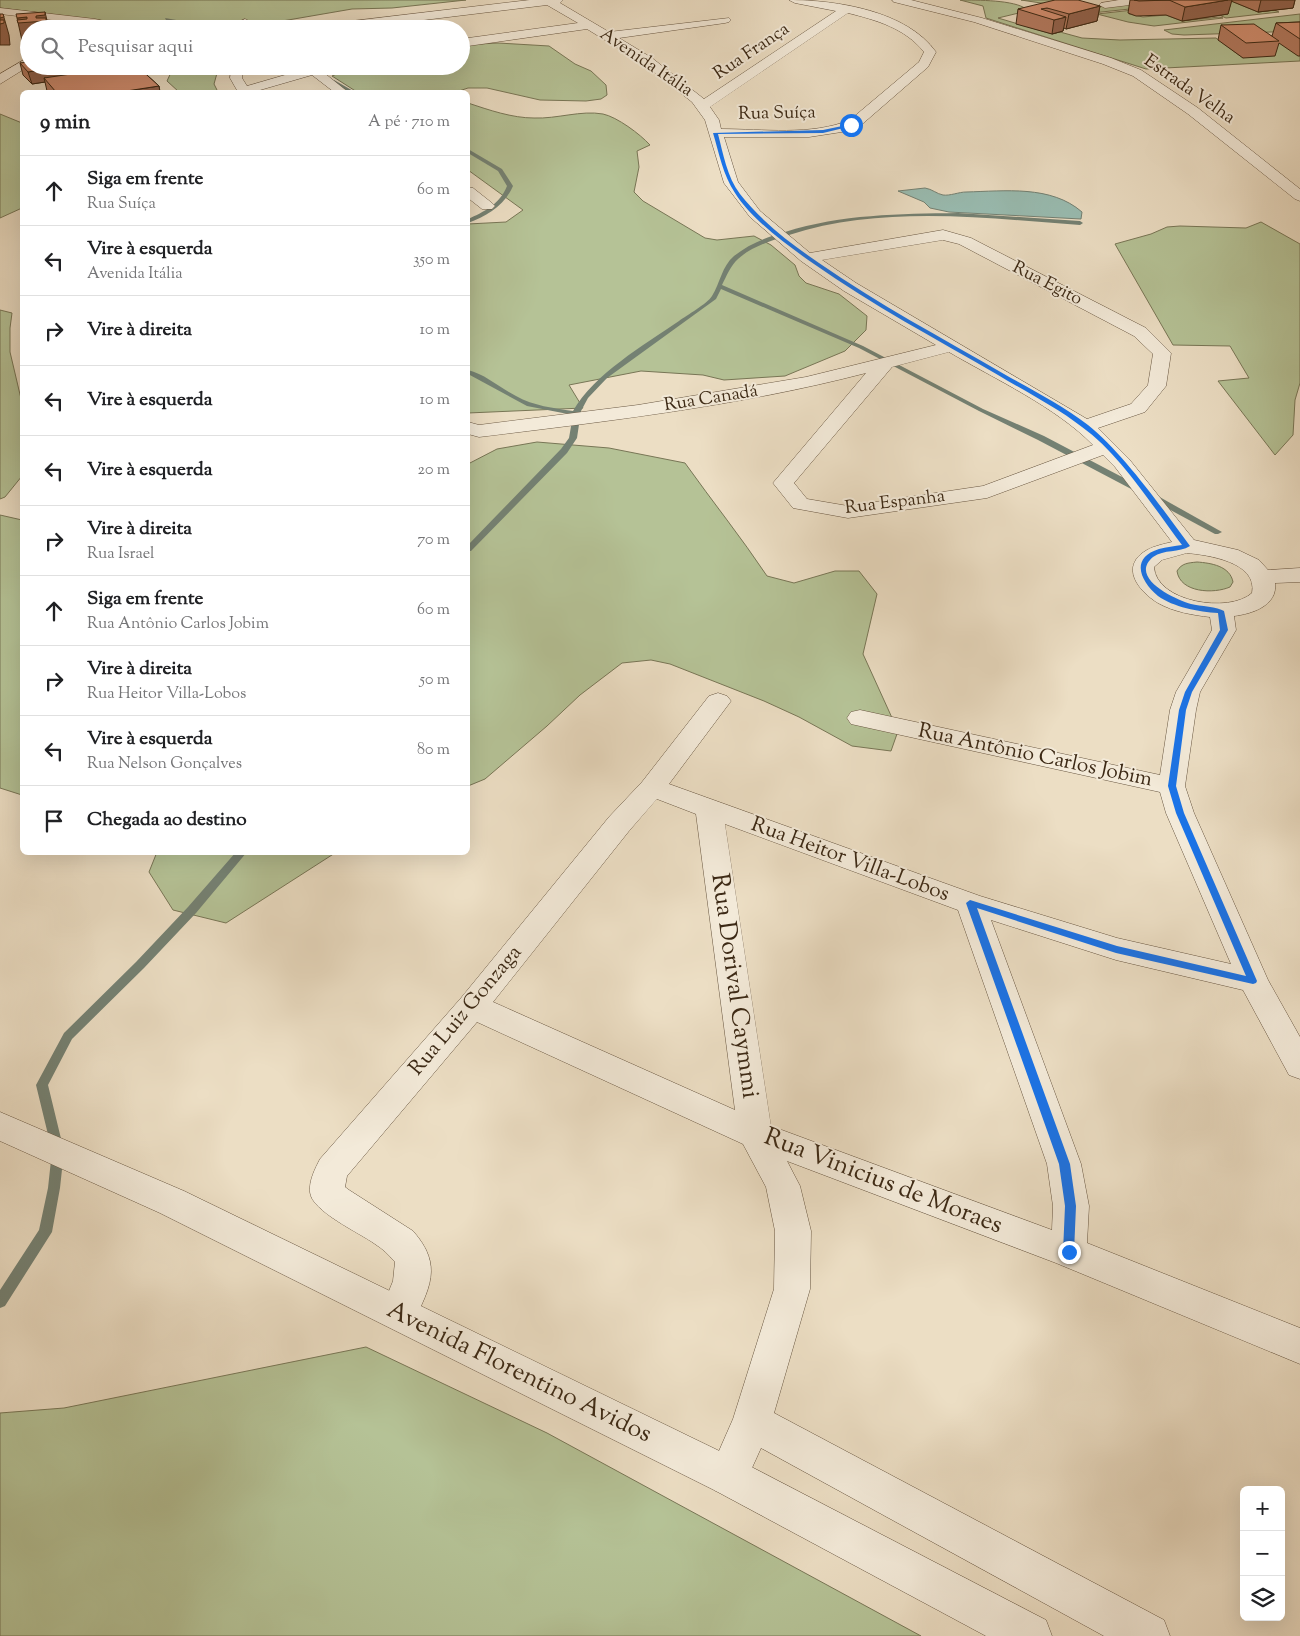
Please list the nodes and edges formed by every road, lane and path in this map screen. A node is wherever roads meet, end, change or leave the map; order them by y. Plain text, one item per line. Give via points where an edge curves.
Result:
1 (553, 0) edge
2 (795, 0) edge
3 (898, 0) edge
4 (1146, 0) edge
5 (1105, 5) dead end
6 (845, 10) junction
7 (0, 11) edge
8 (76, 20) edge
9 (392, 20) edge
10 (725, 20) dead end
11 (590, 25) junction
12 (608, 36) junction
13 (470, 43) edge
14 (20, 67) edge
15 (236, 75) edge
16 (301, 75) edge
17 (319, 75) edge
18 (0, 80) edge
19 (243, 90) edge
20 (251, 90) edge
21 (339, 90) edge
22 (704, 106) junction
23 (715, 133) junction
24 (470, 193) edge
25 (1300, 196) edge
26 (470, 210) edge
27 (807, 258) junction
28 (952, 346) junction
29 (885, 363) junction
30 (1085, 426) junction
31 (471, 430) edge
32 (1107, 447) junction
33 (1187, 546) junction
34 (1300, 576) edge
35 (1262, 577) junction
36 (1221, 611) junction
37 (718, 702) dead end
38 (860, 718) dead end
39 (1172, 786) junction
40 (652, 788) junction
41 (709, 808) junction
42 (970, 903) junction
43 (1253, 981) junction
44 (472, 1006) junction
45 (1300, 1066) edge
46 (0, 1126) edge
47 (755, 1134) junction
48 (1069, 1252) junction
49 (399, 1313) junction
50 (1300, 1346) edge
51 (752, 1422) junction
52 (728, 1476) junction
53 (1030, 1636) edge
54 (1148, 1636) edge

1 - 9 street
1 - 11 street, Avenida Itália
2 - 6 street, Rua Suíça
3 - 25 street, Estrada Velha via 978,20 1137,72 1193,111
4 - 5 street
6 - 22 street, Rua França
6 - 23 street, Rua Suíça via 908,31 928,48 929,58 855,123 846,127 823,131
7 - 8 street
10 - 12 street
11 - 12 street, Avenida Itália
11 - 13 street
12 - 22 street, Avenida Itália via 665,73
14 - 18 street
15 - 19 street
16 - 20 street
17 - 21 street
22 - 23 street, Avenida Itália
23 - 27 street, Avenida Itália via 724,166 737,193 755,214
24 - 26 street via 487,206
27 - 28 street, Avenida Itália
27 - 30 street, Rua Egito via 943,236 965,241 1140,332 1162,354 1157,386 1138,408
28 - 29 street, Rua Canadá
28 - 30 street, Avenida Itália
29 - 31 street, Rua Canadá via 806,384 638,411
29 - 32 street, Rua Espanha via 783,483 800,504 848,512 987,492
30 - 32 street, Avenida Itália
32 - 33 street, Avenida Itália
33 - 35 street via 1232,555
33 - 36 street via 1160,550 1151,556 1145,562 1145,578 1173,601
34 - 35 street
35 - 36 street via 1263,594 1257,601
36 - 39 street via 1224,630 1188,692
37 - 40 street, Rua Luiz Gonzaga
38 - 39 street, Rua Antônio Carlos Jobim
39 - 43 street, Rua Antônio Carlos Jobim via 1180,813
40 - 41 street, Rua Heitor Villa-Lobos
40 - 44 street, Rua Luiz Gonzaga via 619,824
41 - 42 street, Rua Heitor Villa-Lobos
41 - 47 street, Rua Dorival Caymmi
42 - 43 street, Rua Heitor Villa-Lobos via 1116,949
42 - 48 street via 1064,1164 1071,1206
43 - 45 street, Rua Antônio Carlos Jobim
44 - 47 street, Rua Vinicius de Moraes
44 - 49 street, Rua Luiz Gonzaga via 332,1169 328,1181 327,1193 338,1204 408,1248 414,1263 412,1279
46 - 49 street, Avenida Florentino Avidos via 172,1202
47 - 48 street, Rua Vinicius de Moraes
47 - 51 street, Rua Dorival Caymmi via 783,1186 793,1231 792,1289
48 - 50 street, Rua Vinicius de Moraes
49 - 52 street, Avenida Florentino Avidos
51 - 52 street, Rua Dorival Caymmi
51 - 54 street
52 - 53 street, Avenida Florentino Avidos

